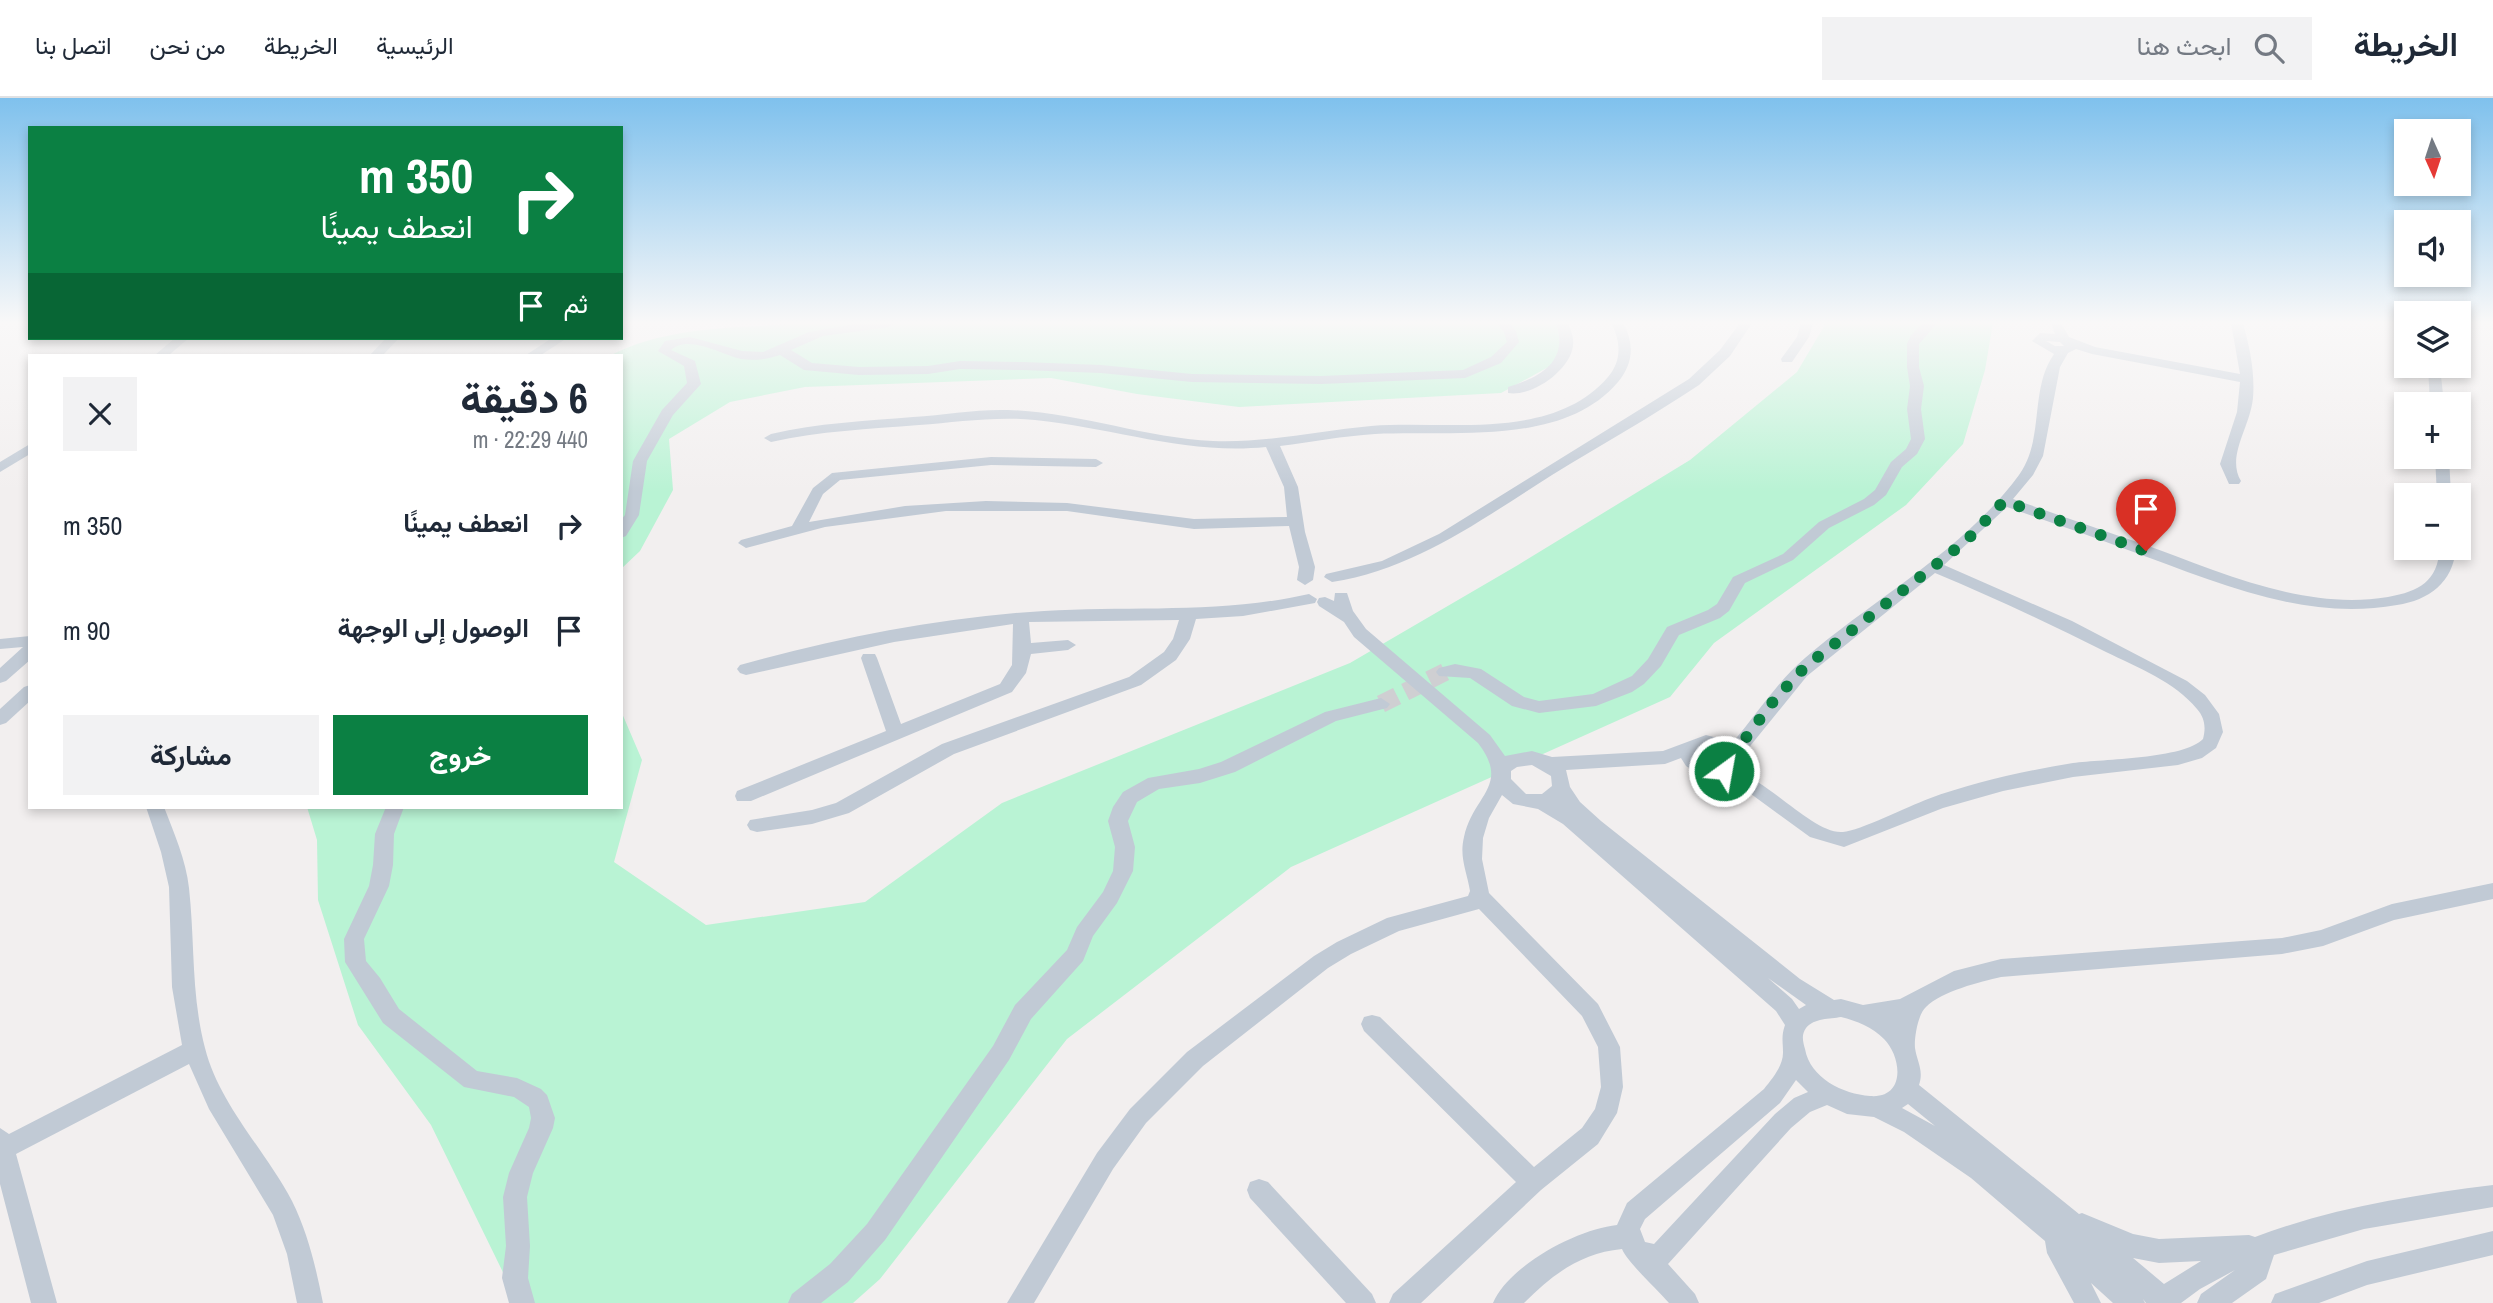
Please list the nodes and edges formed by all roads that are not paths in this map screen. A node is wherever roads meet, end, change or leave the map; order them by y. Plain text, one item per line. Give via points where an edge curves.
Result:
1 (693, 379) edge
2 (1540, 379) edge
3 (1615, 379) edge
4 (1696, 379) edge
5 (1916, 379) edge
6 (2051, 379) edge
7 (2247, 379) edge
8 (1513, 390) dead end
9 (771, 438) dead end
10 (1272, 444) junction
11 (28, 449) edge
12 (1096, 463) dead end
13 (0, 468) edge
14 (2234, 481) dead end
15 (2004, 501) junction
16 (1294, 521) junction
17 (798, 527) junction
18 (623, 530) edge
19 (746, 543) dead end
20 (2446, 560) edge
21 (1933, 566) junction
22 (1366, 572) junction
23 (1329, 576) junction
24 (1319, 588) junction
25 (1188, 617) junction
26 (1021, 618) junction
27 (28, 640) edge
28 (0, 643) edge
29 (1068, 645) dead end
30 (1023, 649) junction
31 (28, 652) edge
32 (870, 658) dead end
33 (746, 669) dead end
34 (1445, 672) tunnel mouth
35 (0, 677) edge
36 (28, 693) edge
37 (1381, 704) tunnel mouth
38 (0, 719) edge
39 (1751, 731) junction
40 (896, 735) junction
41 (1484, 739) junction
42 (1713, 741) junction
43 (1689, 748) junction
44 (1523, 757) junction
45 (1657, 758) junction
46 (1586, 761) junction
47 (1550, 764) junction
48 (1729, 764) junction
49 (1698, 767) junction
50 (1501, 775) junction
51 (1562, 783) junction
52 (744, 796) dead end
53 (1518, 798) junction
54 (1540, 801) junction
55 (156, 809) edge
56 (394, 809) edge
57 (1482, 813) junction
58 (757, 825) dead end
59 (2493, 891) edge
60 (1479, 896) junction
61 (1916, 1003) junction
62 (1829, 1008) junction
63 (1864, 1014) junction
64 (1372, 1024) dead end
65 (1797, 1024) junction
66 (1904, 1047) junction
67 (194, 1050) junction
68 (1794, 1056) junction
69 (1907, 1089) junction
70 (1827, 1094) junction
71 (1877, 1107) junction
72 (1, 1144) edge
73 (1533, 1182) junction
74 (1259, 1190) dead end
75 (2493, 1196) edge
76 (2055, 1223) junction
77 (2493, 1243) edge
78 (1637, 1246) junction
79 (2263, 1248) junction
80 (2296, 1300) edge
81 (2164, 1302) edge
82 (44, 1303) edge
83 (310, 1303) edge
84 (522, 1303) edge
85 (800, 1303) edge
86 (1020, 1303) edge
87 (1363, 1303) edge
88 (1402, 1303) edge
89 (1506, 1303) edge
90 (1685, 1303) edge
91 (2088, 1303) edge
92 (2132, 1303) edge
93 (2210, 1303) edge

1 - 18 street via 640,461 632,515
2 - 8 street
3 - 10 street via 1586,403 1552,417 1509,426 1377,430
4 - 22 street via 1450,532
5 - 34 street via 1916,445 1896,465 1881,492 1824,525 1788,557 1739,580 1714,614 1673,631 1656,662 1626,688 1597,699 1539,707 1518,702 1475,673
6 - 15 street via 2039,449
7 - 14 street via 2244,417 2227,460
9 - 10 street via 825,426 1006,414 1060,418 1196,444
10 - 16 street via 1291,487
11 - 13 street
12 - 17 street via 998,460 837,476 817,492
15 - 20 street via 2254,589 2329,603 2377,604 2414,596 2440,580
15 - 21 street via 1966,541
16 - 17 street via 1210,525 1087,509 1002,506 902,511
16 - 24 street
17 - 19 street
21 - 39 street via 1810,663
21 - 48 street via 2074,628 2180,685 2212,718 2210,744 2191,756 2073,770 2003,784 1937,803 1844,840 1813,831
22 - 23 street
22 - 24 street
23 - 24 street
23 - 24 street via 1341,582
24 - 25 street via 1275,605
24 - 41 street via 1390,660
25 - 26 street
25 - 58 street via 1173,654 1135,681 948,749 842,808
26 - 30 street
26 - 33 street via 900,634
27 - 28 street
29 - 30 street
30 - 40 street via 1020,672 1006,688
31 - 35 street
32 - 40 street
36 - 38 street
37 - 85 street via 1331,716 1228,767 1155,783 1130,797 1118,821 1125,847 1123,871 1084,933 1076,955 1023,1012 1001,1053 876,1232 839,1273
39 - 42 street
39 - 48 street
40 - 52 street
41 - 44 street
41 - 50 street via 1495,753
42 - 43 street via 1696,742
42 - 48 street via 1727,748
43 - 45 street
43 - 49 street via 1689,758
44 - 47 street
44 - 50 street via 1507,763
45 - 46 street
45 - 49 street
46 - 47 street
46 - 51 street
47 - 51 street
48 - 49 street
50 - 53 street via 1504,787
50 - 57 street
51 - 54 street via 1551,799
51 - 62 street via 1573,807 1604,834 1792,985
53 - 54 street
53 - 57 street
54 - 65 street via 1570,819 1775,997
55 - 67 street via 179,887 183,987
56 - 84 street via 382,840 382,876 355,934 353,954 391,1016 464,1075 483,1084 526,1091 538,1102 544,1118 521,1173 514,1209 516,1287
57 - 60 street via 1472,850
59 - 61 street via 2392,912 2323,938 2282,946 1991,970 1945,984
60 - 73 street via 1590,1010 1612,1061 1612,1087 1598,1125
60 - 86 street via 1468,906 1394,924 1344,948 1175,1076 1121,1138
61 - 63 street
61 - 66 street
62 - 63 street
62 - 65 street via 1810,1013
63 - 66 street via 1887,1028
64 - 73 street
65 - 68 street via 1791,1039
66 - 69 street via 1912,1069
67 - 72 street
67 - 83 street via 217,1102 284,1209
68 - 70 street via 1806,1077
68 - 78 street via 1786,1078 1772,1096 1636,1211 1630,1222
69 - 71 street via 1895,1101
69 - 76 street
70 - 71 street via 1852,1105
70 - 78 street via 1802,1105 1783,1121 1662,1254 1654,1258
71 - 76 street via 1921,1129
72 - 82 street
73 - 88 street
74 - 87 street
75 - 79 street via 2358,1219
76 - 79 street via 2146,1250
76 - 81 street
76 - 91 street
76 - 92 street
77 - 80 street via 2367,1273
78 - 89 street via 1593,1240 1560,1254
78 - 90 street
79 - 81 street via 2200,1272
79 - 93 street via 2257,1270

